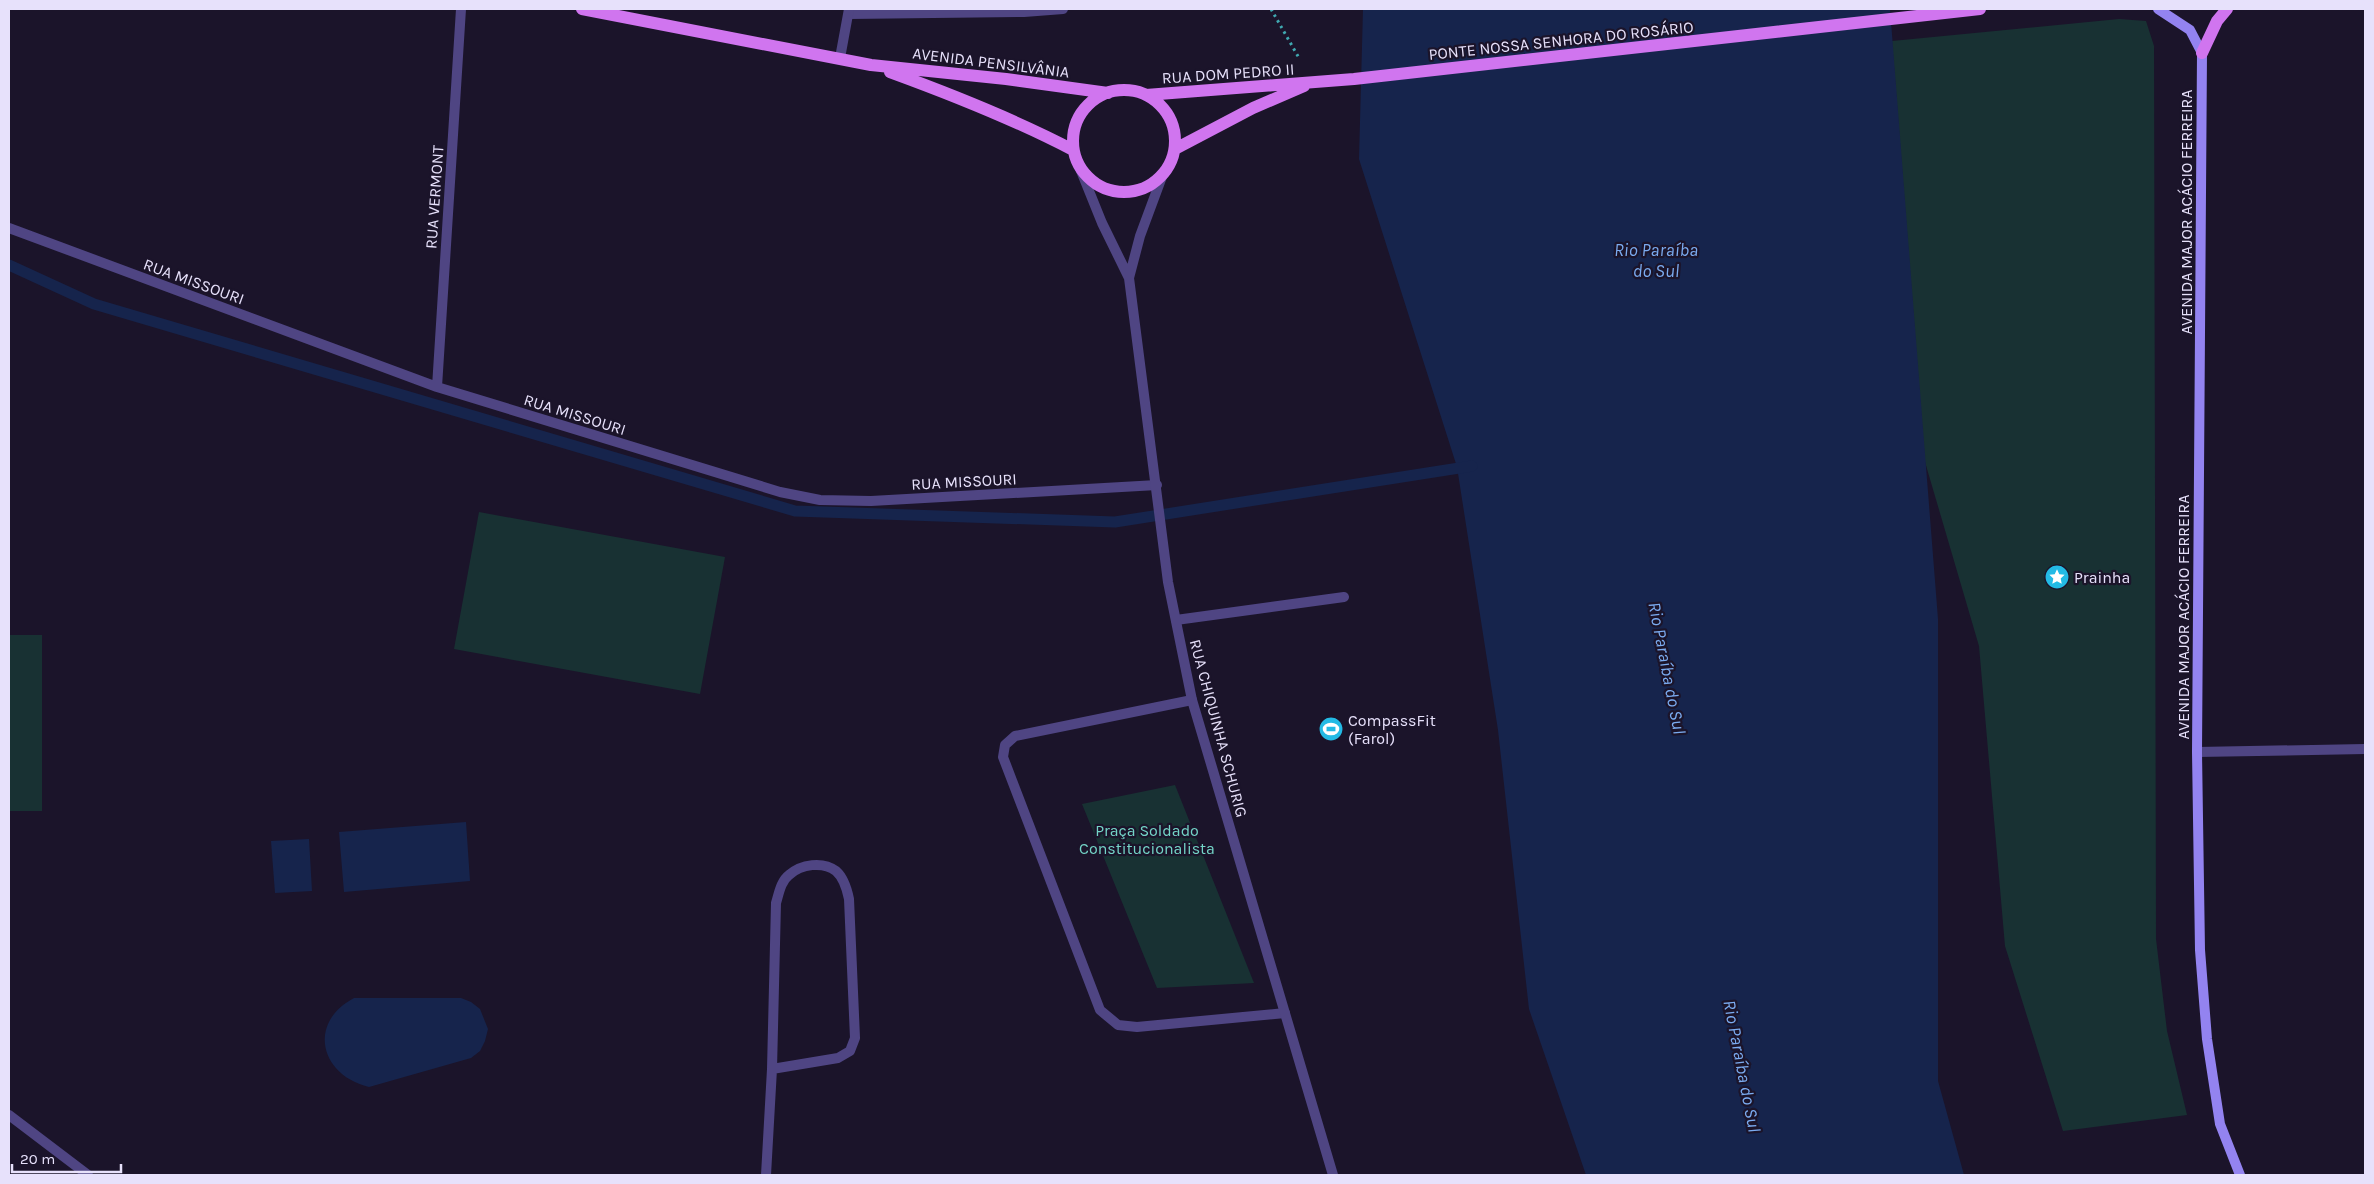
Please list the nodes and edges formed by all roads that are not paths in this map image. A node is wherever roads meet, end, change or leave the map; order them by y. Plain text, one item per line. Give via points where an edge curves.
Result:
1 (461, 9) edge
2 (582, 9) edge
3 (1063, 9) edge
4 (1980, 9) edge
5 (2158, 9) edge
6 (2226, 9) edge
7 (849, 11) edge
8 (2202, 53) junction
9 (840, 58) junction
10 (871, 65) junction
11 (1354, 79) joint
12 (1313, 82) junction
13 (1108, 93) junction
14 (1146, 95) junction
15 (1174, 149) junction
16 (1073, 150) junction
17 (1079, 166) junction
18 (1163, 174) junction
19 (9, 228) edge
20 (1129, 278) junction
21 (437, 387) junction
22 (1157, 485) junction
23 (1344, 597) dead end
24 (1176, 620) junction
25 (1192, 700) junction
26 (2365, 749) edge
27 (2197, 752) junction
28 (1285, 1013) junction
29 (772, 1069) junction
30 (9, 1115) edge
31 (88, 1175) edge
32 (766, 1175) edge
33 (1333, 1175) edge
34 (2240, 1175) edge

1 - 21 street, RUA VERMONT
2 - 9 main road, AVENIDA PENSILVÂNIA
3 - 7 street via 1024,12
4 - 11 main road, PONTE NOSSA SENHORA DO ROSÁRIO
5 - 8 main road via 2190,30
6 - 8 main road
7 - 9 street
8 - 27 main road, AVENIDA MAJOR ACÁCIO FERREIRA
9 - 10 main road, AVENIDA PENSILVÂNIA
10 - 13 main road, AVENIDA PENSILVÂNIA
10 - 16 main road, AVENIDA PENSILVÂNIA via 959,97 1030,127
11 - 12 main road, RUA DOM PEDRO II
12 - 14 main road, RUA DOM PEDRO II
12 - 15 main road, RUA DOM PEDRO II via 1253,108
13 - 14 main road, AVENIDA PENSILVÂNIA via 1134,91
13 - 16 main road via 1095,99 1080,116 1073,136
14 - 15 main road via 1160,105 1169,118 1174,133
15 - 18 main road
16 - 17 main road
17 - 18 main road via 1089,179 1103,188 1119,192 1135,191 1150,185
17 - 20 street, RUA CHIQUINHA SCHURIG
18 - 20 street, RUA CHIQUINHA SCHURIG via 1140,236
19 - 21 street, RUA MISSOURI
20 - 22 street, RUA CHIQUINHA SCHURIG
21 - 22 street, RUA MISSOURI via 780,492 820,500 871,501
22 - 24 street, RUA CHIQUINHA SCHURIG via 1168,582
23 - 24 street
24 - 25 street, RUA CHIQUINHA SCHURIG
25 - 28 street, RUA CHIQUINHA SCHURIG
25 - 28 street via 1015,736 1005,745 1003,757 1100,1010 1118,1025 1137,1027
26 - 27 street
27 - 34 main road, AVENIDA MAJOR ACÁCIO FERREIRA via 2200,950 2207,1040 2220,1124
28 - 33 street, RUA CHIQUINHA SCHURIG
29 - 29 street via 776,902 788,875 806,866 821,865 836,871 845,883 850,899 854,1038 850,1051 838,1058
29 - 32 street
30 - 31 street

